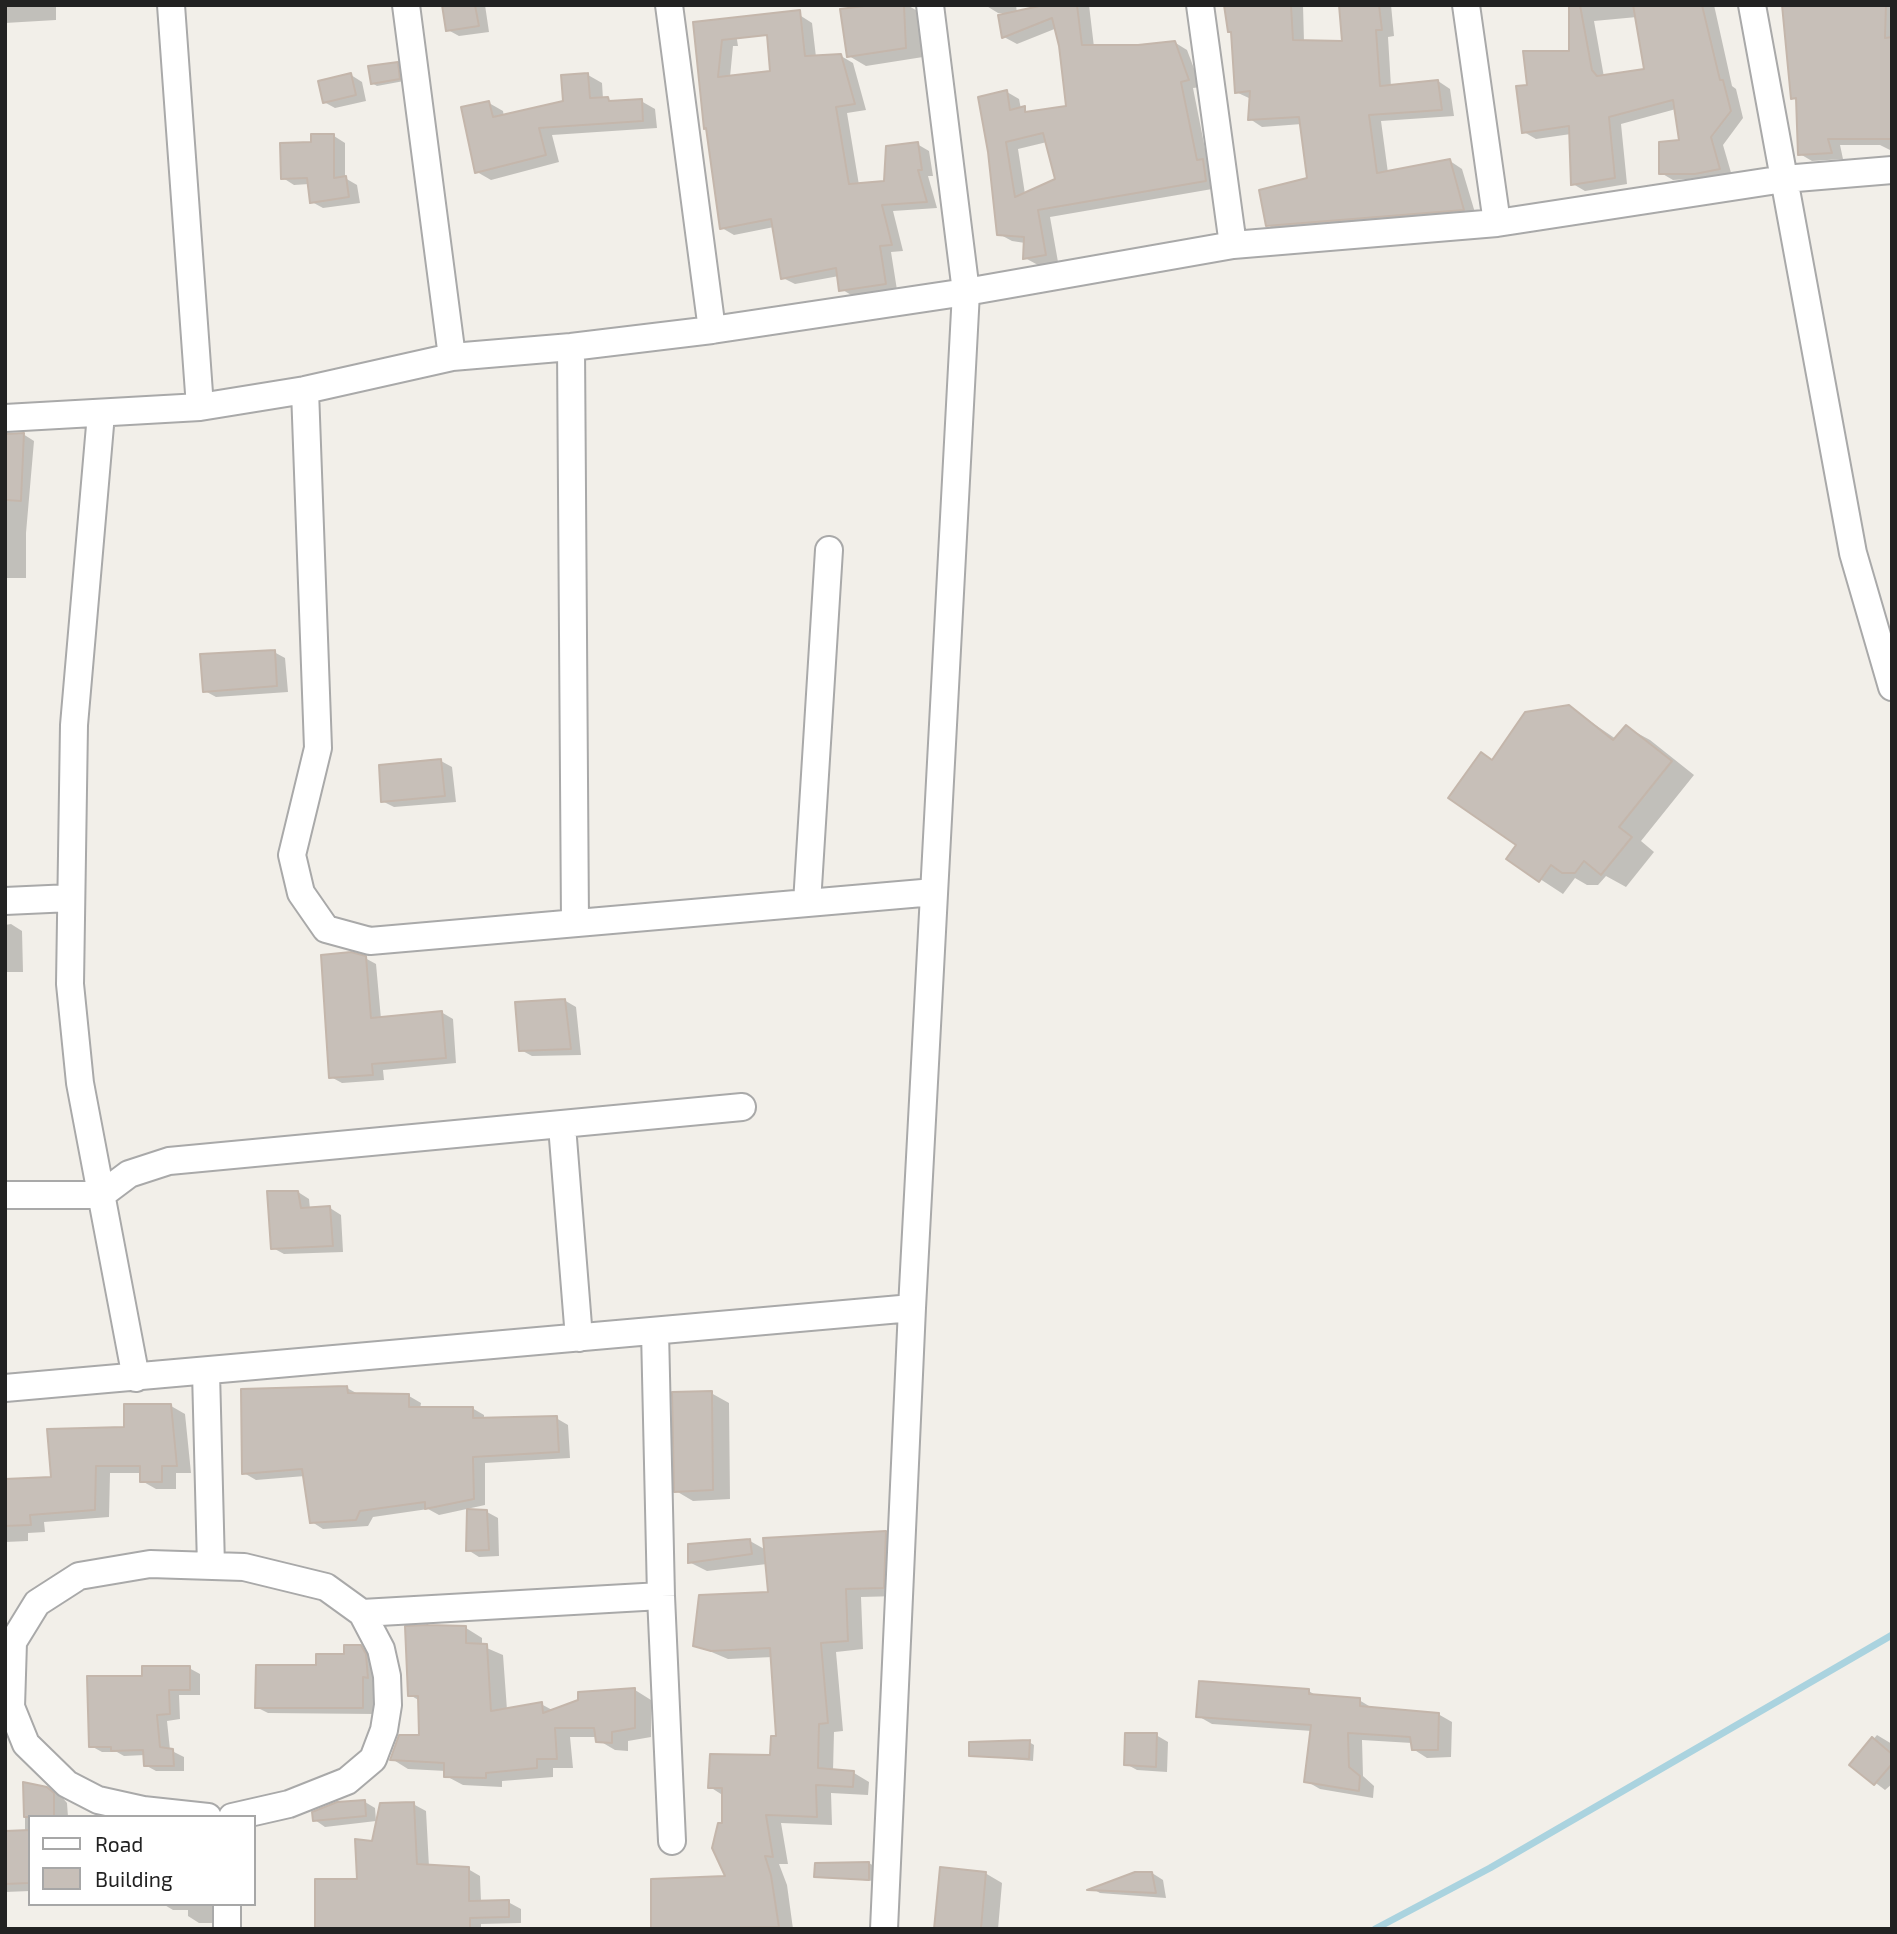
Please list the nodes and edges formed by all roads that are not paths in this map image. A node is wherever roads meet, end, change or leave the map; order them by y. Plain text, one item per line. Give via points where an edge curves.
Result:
1 (171, 5) edge
2 (406, 5) edge
3 (669, 5) edge
4 (930, 5) edge
5 (1200, 5) edge
6 (1466, 5) edge
7 (1752, 5) edge
8 (1892, 170) edge
9 (1783, 180) junction
10 (1497, 223) junction
11 (1233, 246) junction
12 (966, 292) junction
13 (712, 330) junction
14 (570, 347) junction
15 (452, 357) junction
16 (305, 390) junction
17 (200, 408) junction
18 (101, 414) junction
19 (5, 418) edge
20 (829, 550) dead end
21 (1892, 687) edge
22 (934, 892) junction
23 (71, 898) junction
24 (5, 901) edge
25 (807, 903) junction
26 (575, 923) junction
27 (742, 1107) dead end
28 (562, 1126) junction
29 (5, 1195) edge
30 (102, 1195) junction
31 (912, 1308) junction
32 (655, 1332) junction
33 (579, 1338) junction
34 (206, 1372) junction
35 (136, 1378) junction
36 (5, 1388) edge
37 (211, 1566) junction
38 (661, 1596) junction
39 (362, 1613) junction
40 (9, 1643) edge
41 (8, 1706) edge
42 (191, 1815) edge
43 (241, 1815) edge
44 (672, 1841) dead end
45 (227, 1906) edge
46 (227, 1929) edge
47 (884, 1929) edge

1 - 17 street
2 - 15 street
3 - 13 street
4 - 12 street
5 - 11 street
6 - 10 street
7 - 9 street
8 - 9 street
9 - 10 street
9 - 21 street via 1853,553
10 - 11 street
11 - 12 street
12 - 13 street
12 - 22 street
13 - 14 street
14 - 15 street
14 - 26 street
15 - 16 street
16 - 17 street
16 - 26 street via 318,748 292,855 301,893 326,929 370,941
17 - 18 street
18 - 19 street
18 - 23 street via 74,725
20 - 25 street
22 - 25 street
22 - 31 street
23 - 24 street
23 - 30 street via 71,996 80,1083
25 - 26 street
27 - 28 street
28 - 30 street via 169,1161 129,1174
28 - 33 street
29 - 30 street
30 - 35 street
31 - 32 street
31 - 47 street
32 - 33 street
32 - 38 street
33 - 34 street
34 - 35 street
34 - 37 street
35 - 36 street
37 - 39 street via 244,1567 326,1587
37 - 40 street via 150,1564 79,1576 37,1603
38 - 39 street
38 - 44 street
39 - 43 street via 381,1649 387,1676 384,1730 373,1759 347,1781 289,1804
40 - 41 street
41 - 42 street via 26,1744 67,1784 98,1800
45 - 46 street

